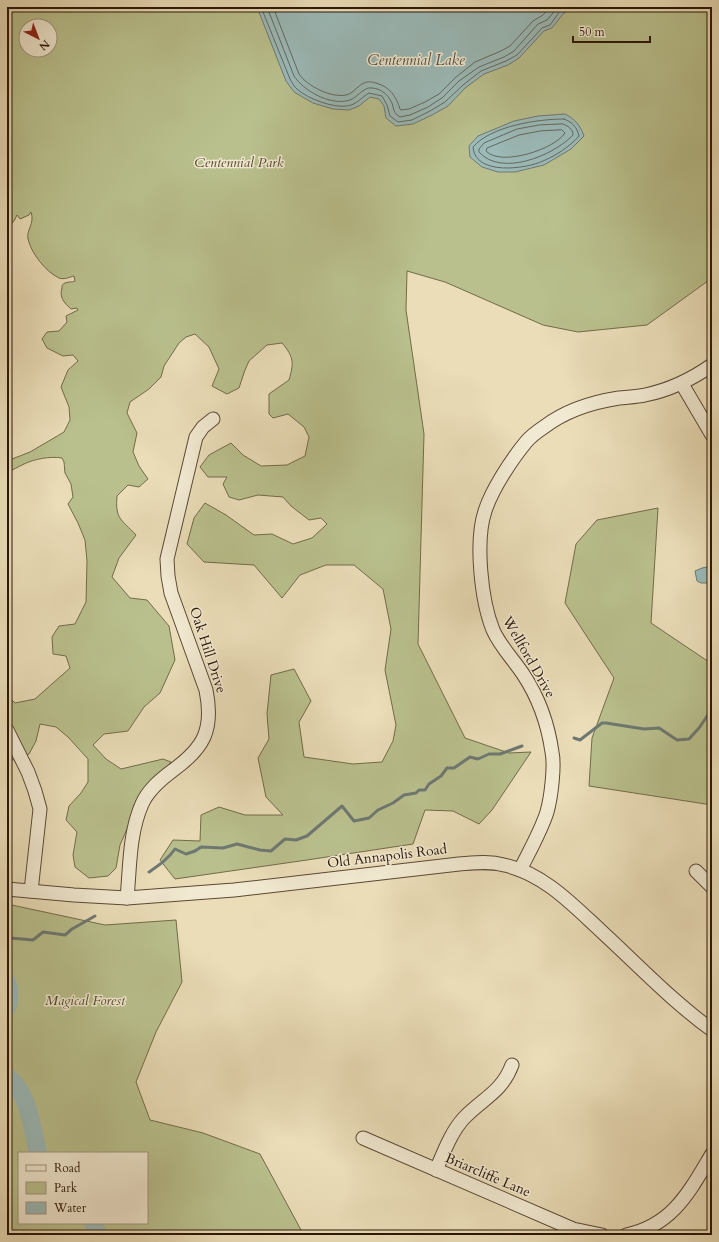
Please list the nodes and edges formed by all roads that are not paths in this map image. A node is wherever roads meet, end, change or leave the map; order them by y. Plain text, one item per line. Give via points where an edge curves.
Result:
1 (712, 365) edge
2 (682, 384) junction
3 (213, 419) dead end
4 (712, 434) edge
5 (7, 730) edge
6 (520, 870) junction
7 (696, 871) dead end
8 (7, 888) edge
9 (712, 888) edge
10 (31, 891) junction
11 (127, 898) junction
12 (712, 1030) edge
13 (512, 1065) dead end
14 (362, 1138) dead end
15 (712, 1154) edge
16 (436, 1170) junction
17 (640, 1234) edge
18 (602, 1235) edge
19 (626, 1235) edge

1 - 2 street, Wellford Drive
2 - 4 street
2 - 6 street, Wellford Drive via 645,396 596,402 545,426 527,441 506,470 485,510 480,531 486,612 506,653 535,694 544,715 553,754 552,783 547,811
3 - 11 street, Oak Hill Drive via 196,436 167,559 171,593 206,690 209,722 197,750 150,790 142,804 132,846
5 - 10 street via 28,772 40,809
6 - 11 street, Old Annapolis Road via 491,863 459,864 234,890
6 - 12 street, Old Annapolis Road via 536,878 582,913 670,996
7 - 9 street
8 - 10 street, Old Annapolis Road
10 - 11 street, Old Annapolis Road
13 - 16 street via 500,1086 464,1119 453,1133
14 - 16 street, Briarcliffe Lane
15 - 17 street via 676,1208
16 - 18 street, Briarcliffe Lane via 574,1229
17 - 19 street

